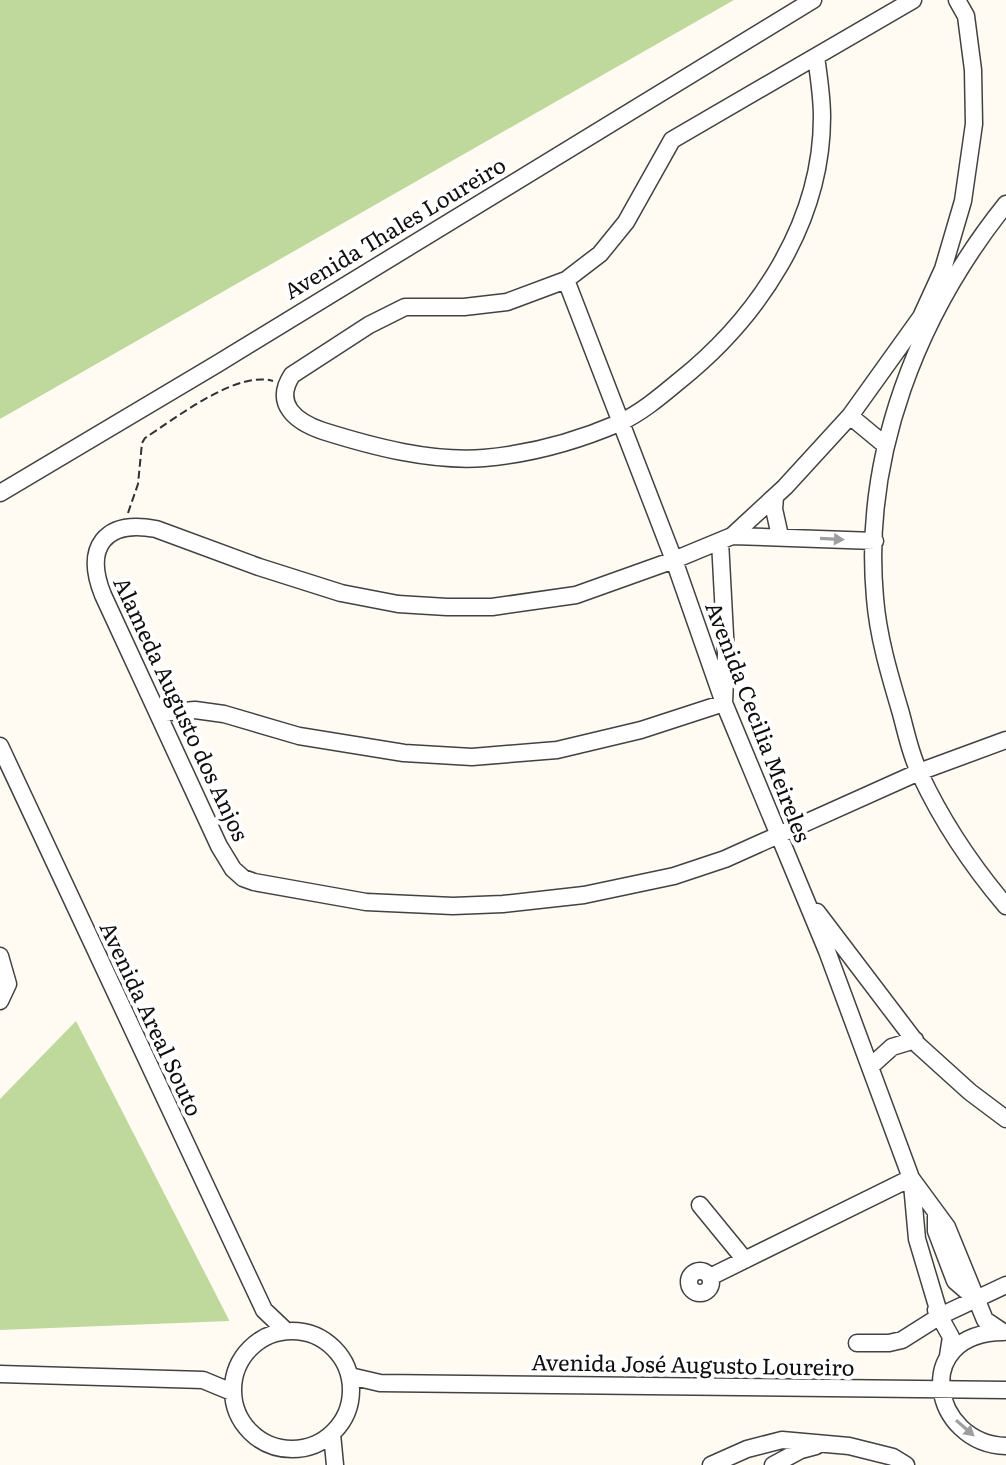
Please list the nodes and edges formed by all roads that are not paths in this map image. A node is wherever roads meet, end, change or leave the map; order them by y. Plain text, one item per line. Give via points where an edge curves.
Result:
1 (813, 0) edge
2 (913, 0) edge
3 (957, 0) edge
4 (816, 57) junction
5 (1006, 204) edge
6 (959, 218) junction
7 (987, 228) junction
8 (949, 249) junction
9 (966, 256) junction
10 (566, 280) junction
11 (850, 416) junction
12 (622, 422) junction
13 (885, 445) junction
14 (0, 493) edge
15 (775, 497) junction
16 (780, 536) junction
17 (726, 539) junction
18 (875, 541) junction
19 (674, 560) junction
20 (724, 703) junction
21 (159, 713) junction
22 (1006, 740) edge
23 (0, 746) edge
24 (919, 772) junction
25 (777, 835) junction
26 (802, 892) junction
27 (1006, 906) edge
28 (0, 956) edge
29 (4, 983) edge
30 (0, 1001) edge
31 (915, 1040) junction
32 (870, 1067) junction
33 (1006, 1119) edge
34 (911, 1178) junction
35 (700, 1205) dead end
36 (745, 1260) junction
37 (945, 1268) junction
38 (710, 1277) dead end
39 (1006, 1285) edge
40 (975, 1299) junction
41 (264, 1310) junction
42 (940, 1316) junction
43 (285, 1330) junction
44 (1005, 1332) edge
45 (264, 1337) junction
46 (857, 1343) dead end
47 (948, 1356) junction
48 (236, 1369) junction
49 (0, 1374) edge
50 (350, 1376) junction
51 (203, 1380) junction
52 (380, 1383) junction
53 (1006, 1390) edge
54 (940, 1391) junction
55 (232, 1392) junction
56 (351, 1400) junction
57 (332, 1434) junction
58 (315, 1444) junction
59 (821, 1445) junction
60 (1006, 1446) edge
61 (883, 1459) edge
62 (333, 1465) edge
63 (711, 1465) edge
64 (773, 1465) edge
65 (906, 1465) edge

1 - 14 street, Avenida Thales Loureiro
2 - 4 street
3 - 6 street via 966,16 974,124
4 - 10 street via 684,131 665,148 626,222 600,254
4 - 12 street via 822,119 818,158 786,255 751,312 712,355
5 - 7 street
6 - 7 street
6 - 8 street
7 - 9 street
8 - 9 street
8 - 11 street via 921,317
9 - 13 street via 907,373
10 - 12 street, Avenida Cecilia Meireles
10 - 12 street via 507,302 405,307 292,375 286,385 289,410 312,427 435,457 525,453
11 - 13 street
11 - 15 street
12 - 19 street, Avenida Cecilia Meireles
13 - 18 street
15 - 16 street
15 - 17 street
16 - 17 street
16 -> 18 street
17 - 19 street
17 - 20 street
18 - 24 street via 875,598 885,662
19 - 20 street, Avenida Cecilia Meireles
19 - 21 street, Alameda Augusto dos Anjos via 576,595 492,607 447,607 341,593 156,529 121,528 102,540 95,576
20 - 21 street via 557,750 472,757 404,753 299,736 224,714
20 - 25 street, Avenida Cecilia Meireles
21 - 25 street, Alameda Augusto dos Anjos via 233,869 266,885 366,902 503,904 584,895 674,876
22 - 24 street
23 - 41 street, Avenida Areal Souto
24 - 25 street
24 - 27 street via 975,869
25 - 26 street, Avenida Cecilia Meireles
26 - 31 street
26 - 32 street, Avenida Cecilia Meireles
28 - 29 street
29 - 30 street via 7,991
31 - 32 street via 892,1047
31 - 33 street
32 - 34 street, Avenida Cecilia Meireles
34 - 36 street
34 - 37 street, Avenida Cecilia Meireles via 918,1227
34 - 37 street, Avenida Cecilia Meireles via 947,1227
35 - 36 street
36 - 38 street
37 - 40 street
37 - 42 street
39 - 40 street
40 - 42 street
40 - 44 street via 985,1320
41 - 43 street, Avenida Areal Souto
41 - 45 street, Avenida Areal Souto
42 - 46 street via 902,1340
42 - 47 street via 951,1337
43 - 45 street
43 - 50 street via 319,1336 344,1360
44 - 47 street via 983,1335
45 - 48 street
47 - 54 street via 940,1372
48 - 51 street
48 - 55 street
49 - 51 street
50 - 52 street, Avenida José Augusto Loureiro
50 - 56 street
51 - 55 street
52 - 54 street, Avenida José Augusto Loureiro
52 - 56 street
53 - 54 street, Avenida José Augusto Loureiro
54 -> 60 street via 963,1429
55 - 58 street via 245,1427 265,1443 290,1449
56 - 57 street
57 - 58 street
57 - 62 street
58 - 62 street
59 - 61 street via 849,1446
59 - 63 street via 769,1442
59 - 64 street
61 - 65 street

